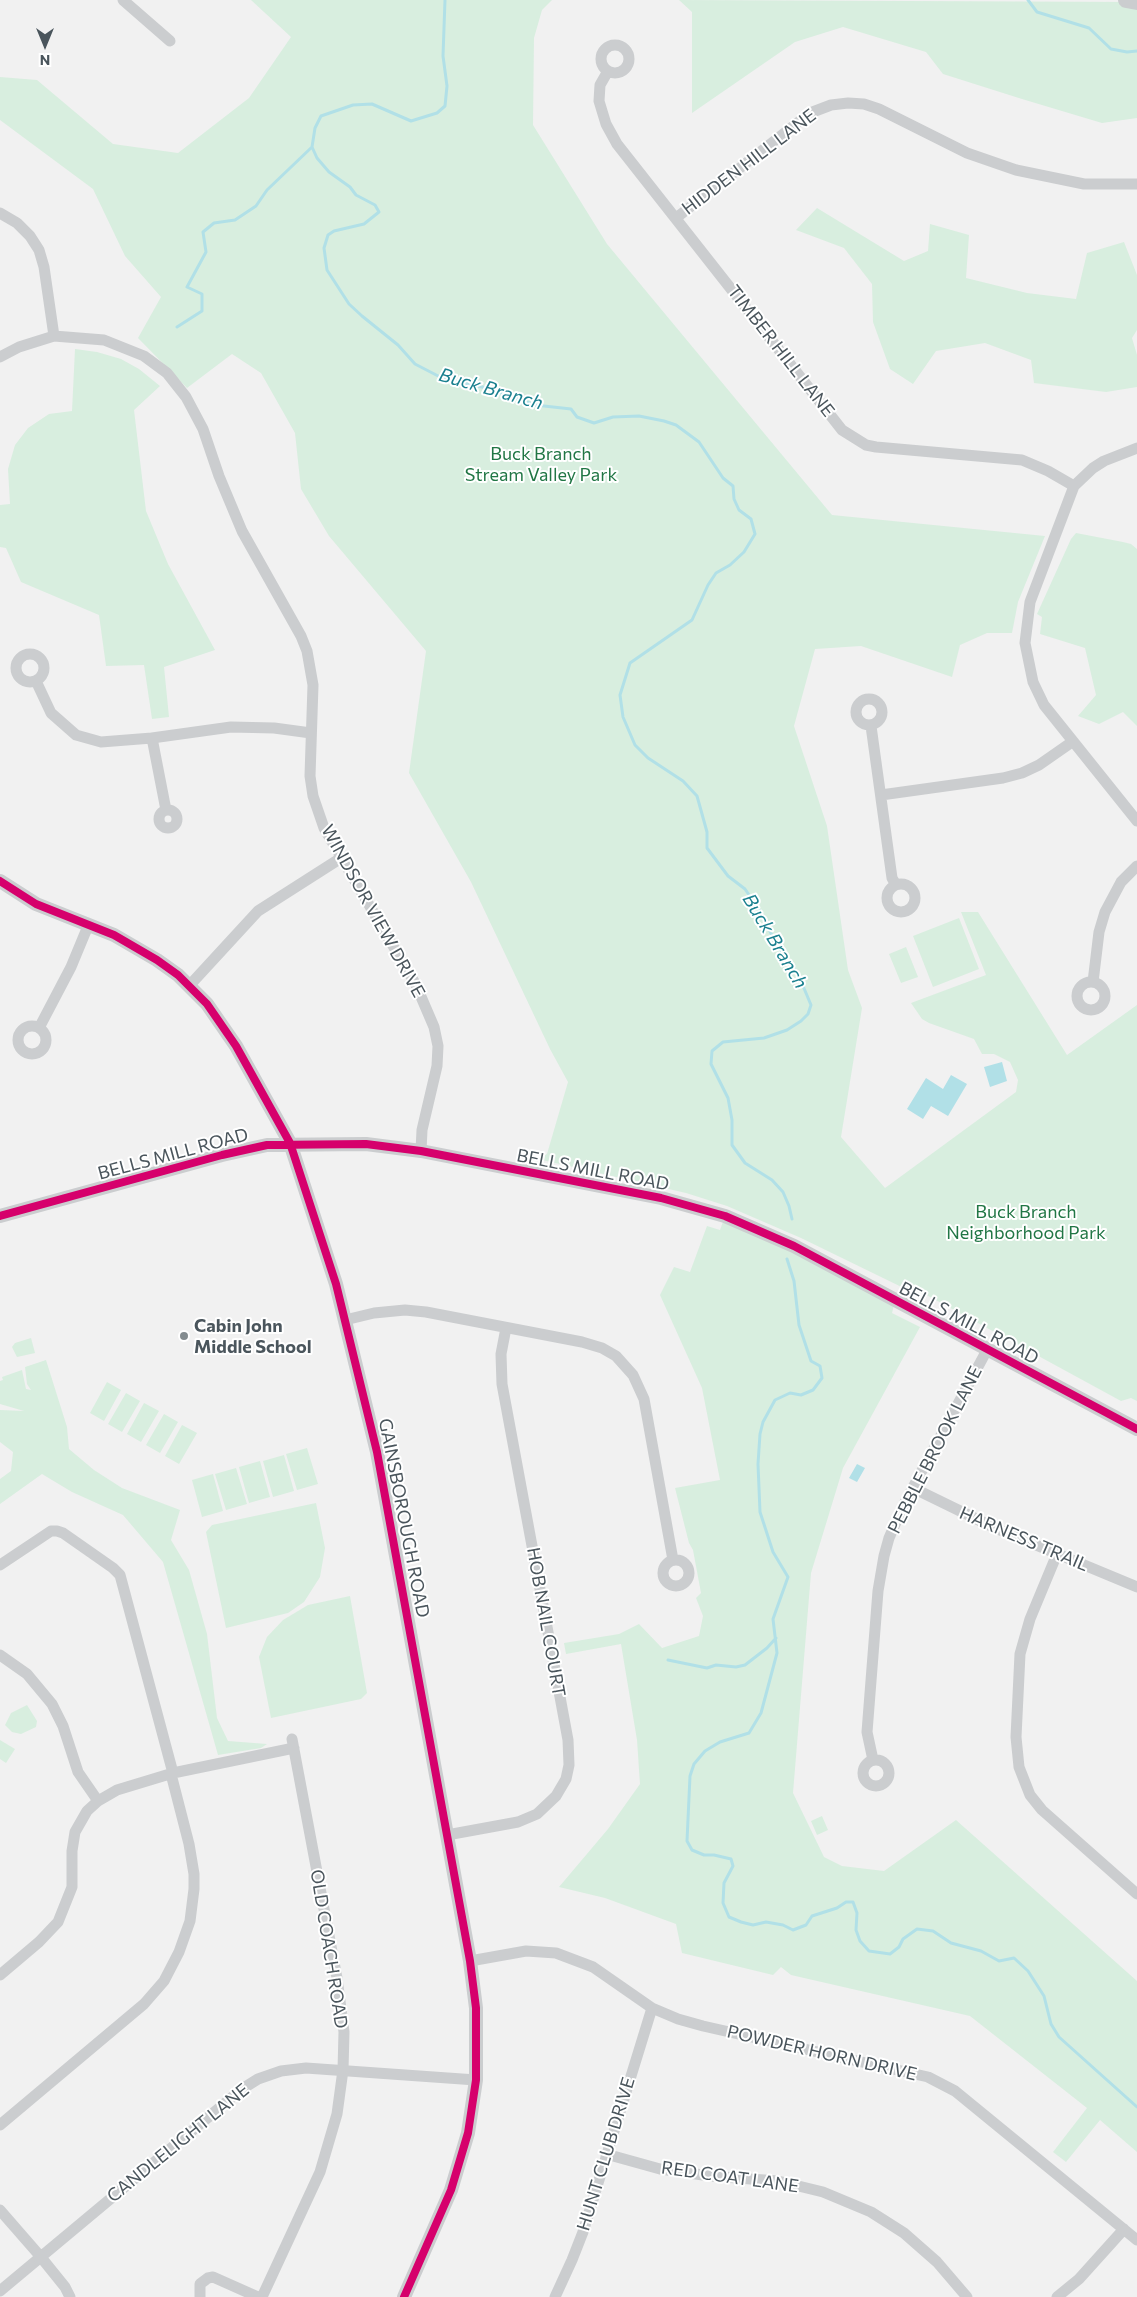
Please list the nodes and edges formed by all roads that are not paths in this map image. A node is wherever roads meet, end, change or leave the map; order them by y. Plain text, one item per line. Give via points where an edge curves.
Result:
1 (123, 0) edge
2 (1126, 0) edge
3 (1137, 2) edge
4 (170, 41) dead end
5 (608, 71) dead end
6 (1137, 184) edge
7 (0, 213) edge
8 (676, 218) junction
9 (54, 336) junction
10 (0, 356) edge
11 (1137, 448) edge
12 (1074, 486) junction
13 (36, 681) dead end
14 (871, 726) dead end
15 (311, 733) junction
16 (152, 738) junction
17 (1072, 742) junction
18 (882, 795) junction
19 (166, 810) dead end
20 (1137, 822) edge
21 (341, 858) junction
22 (1137, 866) edge
23 (0, 881) edge
24 (896, 885) dead end
25 (88, 926) junction
26 (1092, 982) dead end
27 (189, 986) junction
28 (39, 1028) dead end
29 (290, 1143) junction
30 (421, 1151) junction
31 (0, 1216) edge
32 (345, 1320) junction
33 (506, 1328) junction
34 (987, 1350) junction
35 (1137, 1429) edge
36 (913, 1488) junction
37 (1057, 1554) junction
38 (673, 1560) dead end
39 (0, 1565) edge
40 (1137, 1587) edge
41 (0, 1655) edge
42 (873, 1760) dead end
43 (172, 1773) junction
44 (98, 1801) junction
45 (447, 1835) junction
46 (1137, 1894) edge
47 (470, 1960) junction
48 (0, 1973) edge
49 (652, 2008) junction
50 (343, 2070) junction
51 (476, 2080) junction
52 (0, 2125) edge
53 (606, 2154) junction
54 (0, 2210) edge
55 (1124, 2228) junction
56 (1137, 2240) edge
57 (40, 2256) junction
58 (0, 2291) edge
59 (70, 2297) edge
60 (200, 2297) edge
61 (258, 2297) edge
62 (262, 2297) edge
63 (404, 2297) edge
64 (555, 2297) edge
65 (967, 2297) edge
66 (1057, 2297) edge

1 - 4 street
2 - 3 main road
5 - 8 street, TIMBER HILL LANE via 600,84 599,101 606,124 617,144
6 - 8 street, HIDDEN HILL LANE via 1084,184 1016,170 967,153 879,109 848,102 832,104 810,114
7 - 9 street via 17,223 39,250
8 - 12 street, TIMBER HILL LANE via 828,413 853,438 866,445 887,449 1011,458 1032,463
9 - 10 street, WINDSOR VIEW DRIVE
9 - 15 street, WINDSOR VIEW DRIVE via 104,340 144,356 167,373 186,397 203,429 242,531 302,636 313,685
11 - 12 street via 1098,465
12 - 17 street via 1030,602 1025,643 1028,667 1038,695
13 - 16 street via 51,713 76,735 101,742
14 - 18 street
15 - 16 street via 231,727
15 - 21 street, WINDSOR VIEW DRIVE via 313,796 324,828
16 - 19 street
17 - 18 street via 1022,773
17 - 20 street
18 - 24 street via 892,878
21 - 27 street via 258,911
21 - 30 street, WINDSOR VIEW DRIVE via 416,985 434,1027 438,1046 437,1066 422,1130
22 - 26 street via 1121,882 1105,912
23 - 25 street, GAINSBOROUGH ROAD via 36,904
25 - 27 street, GAINSBOROUGH ROAD via 114,935 157,960
25 - 28 street
27 - 29 street, GAINSBOROUGH ROAD via 207,1004 236,1046
29 - 30 street, BELLS MILL ROAD via 366,1144
29 - 31 street, BELLS MILL ROAD via 222,1155
29 - 32 street, GAINSBOROUGH ROAD via 322,1237
30 - 34 street, BELLS MILL ROAD via 661,1198 725,1216 794,1246
32 - 33 street via 405,1310
32 - 45 street, GAINSBOROUGH ROAD via 375,1443
33 - 38 street via 602,1348 616,1356 633,1375 644,1400
33 - 45 street, HOB NAIL COURT via 501,1354 502,1384 568,1740 569,1766 556,1796 537,1814 518,1822
34 - 35 street, BELLS MILL ROAD
34 - 36 street, PEBBLE BROOK LANE
36 - 37 street, HARNESS TRAIL via 994,1528
36 - 42 street, PEBBLE BROOK LANE via 889,1538 880,1574 867,1732
37 - 40 street, HARNESS TRAIL
37 - 46 street via 1030,1619 1020,1654 1016,1737 1019,1767 1030,1795 1042,1810
39 - 43 street via 51,1531 56,1531 63,1532 120,1575
41 - 44 street via 27,1674 52,1704 78,1772
43 - 44 street via 118,1790
43 - 50 street, OLD COACH ROAD via 293,1743 337,1978 344,2032
43 - 52 street via 194,1874 190,1921 179,1952 164,1981 144,2004
44 - 48 street via 87,1811 76,1832 72,1851 72,1887 58,1922 40,1942
45 - 47 street, GAINSBOROUGH ROAD
47 - 49 street, POWDER HORN DRIVE via 526,1951 556,1953 593,1966
47 - 51 street, GAINSBOROUGH ROAD via 476,2008
49 - 53 street, HUNT CLUB DRIVE
49 - 55 street, POWDER HORN DRIVE via 703,2026 928,2077 942,2083
50 - 51 street, CANDLELIGHT LANE
50 - 57 street, CANDLELIGHT LANE via 306,2068 281,2071 258,2079
50 - 62 street, OLD COACH ROAD via 337,2114 322,2165
51 - 63 street, GAINSBOROUGH ROAD via 468,2134 451,2190
53 - 64 street, HUNT CLUB DRIVE via 583,2232
53 - 65 street, RED COAT LANE via 660,2169 778,2181 824,2192 870,2212 904,2233 938,2262
54 - 57 street
55 - 56 street, POWDER HORN DRIVE
55 - 66 street via 1079,2279
57 - 58 street, CANDLELIGHT LANE
57 - 59 street
60 - 61 street via 200,2284 213,2277

